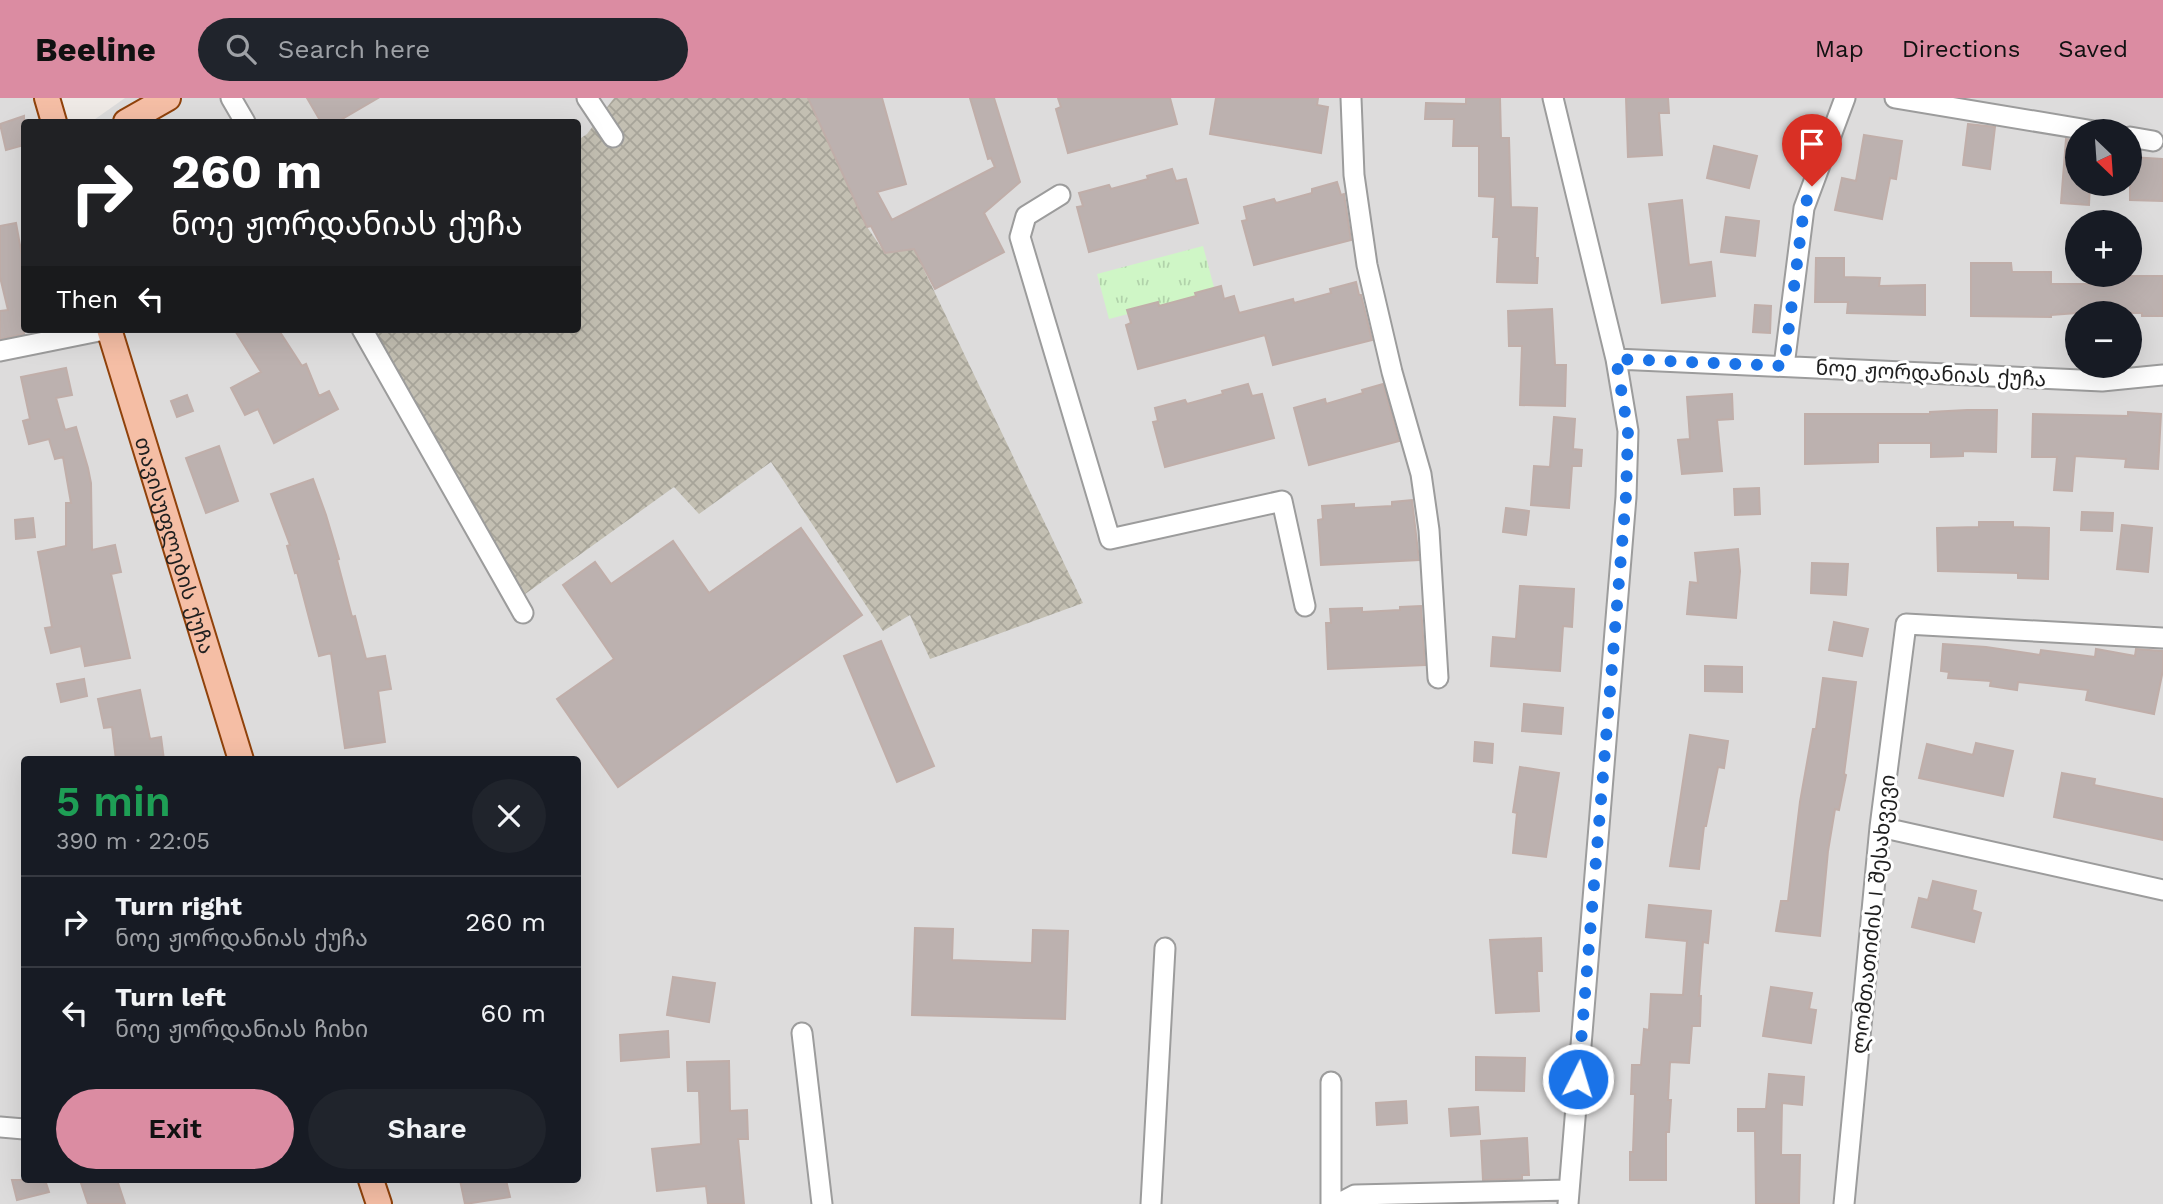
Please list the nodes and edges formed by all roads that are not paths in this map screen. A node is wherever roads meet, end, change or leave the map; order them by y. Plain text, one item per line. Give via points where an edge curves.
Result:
1 (47, 98) edge
2 (168, 98) edge
3 (231, 98) edge
4 (587, 98) edge
5 (1351, 98) edge
6 (1553, 98) edge
7 (1845, 98) edge
8 (1895, 98) edge
9 (53, 119) edge
10 (131, 119) edge
11 (243, 119) edge
12 (2065, 126) edge
13 (613, 137) dead end
14 (2142, 139) edge
15 (2153, 141) dead end
16 (1060, 195) dead end
17 (89, 333) edge
18 (110, 333) edge
19 (364, 333) edge
20 (0, 351) edge
21 (1616, 359) junction
22 (1784, 366) junction
23 (2163, 375) edge
24 (1305, 606) dead end
25 (523, 612) dead end
26 (2163, 638) edge
27 (1438, 678) dead end
28 (241, 756) edge
29 (1880, 827) junction
30 (2163, 890) edge
31 (1165, 948) dead end
32 (802, 1033) dead end
33 (1331, 1082) dead end
34 (0, 1127) edge
35 (21, 1129) edge
36 (372, 1183) edge
37 (1569, 1197) edge
38 (379, 1204) edge
39 (822, 1204) edge
40 (1152, 1204) edge
41 (1331, 1204) edge
42 (1338, 1204) edge
43 (1844, 1204) edge

1 - 9 main road
2 - 10 main road
3 - 11 street
4 - 13 street
5 - 27 street via 1354,175 1367,265 1421,474
6 - 21 street
7 - 22 street via 1804,208
8 - 12 street
14 - 15 street
16 - 24 street via 1026,216 1020,237 1110,539 1282,501
17 - 20 street
18 - 28 main road, თავისუფლების ქუჩა
19 - 25 street
21 - 22 street, ნოე ჟორდანიას ქუჩა
21 - 37 street via 1628,431 1626,496
22 - 23 street, ნოე ჟორდანიას ქუჩა via 2102,381
26 - 29 street, ლომთათიძის I შესახვევი via 1906,624
29 - 30 street
29 - 43 street, ლომთათიძის I შესახვევი
31 - 40 street
32 - 39 street
33 - 41 street
34 - 35 street
36 - 38 main road
37 - 42 street via 1356,1195

